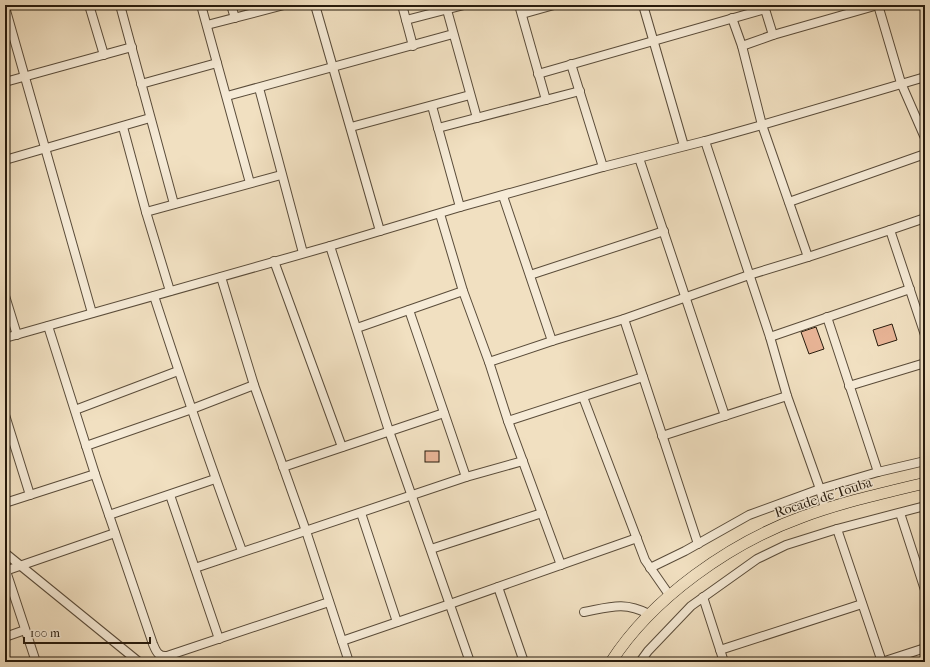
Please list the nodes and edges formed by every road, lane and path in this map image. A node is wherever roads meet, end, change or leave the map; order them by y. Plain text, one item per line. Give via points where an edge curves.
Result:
1 (90, 5) edge
2 (120, 5) edge
3 (201, 5) edge
4 (231, 5) edge
5 (284, 5) edge
6 (315, 5) edge
7 (402, 5) edge
8 (464, 5) edge
9 (519, 5) edge
10 (554, 5) edge
11 (643, 5) edge
12 (878, 5) edge
13 (5, 6) edge
14 (764, 7) edge
15 (850, 9) edge
16 (447, 10) junction
17 (522, 14) junction
18 (235, 18) junction
19 (732, 18) junction
20 (406, 20) junction
21 (207, 25) junction
22 (453, 34) junction
23 (773, 35) junction
24 (653, 41) junction
25 (413, 46) junction
26 (742, 46) junction
27 (132, 47) junction
28 (104, 55) junction
29 (217, 63) junction
30 (571, 64) junction
31 (332, 68) junction
32 (538, 74) junction
33 (25, 77) junction
34 (925, 77) edge
35 (5, 82) edge
36 (901, 83) junction
37 (141, 84) junction
38 (259, 88) junction
39 (580, 91) junction
40 (470, 95) junction
41 (227, 96) junction
42 (546, 100) junction
43 (432, 106) junction
44 (150, 118) junction
45 (477, 118) junction
46 (762, 125) junction
47 (123, 126) junction
48 (351, 127) junction
49 (438, 128) junction
50 (925, 138) edge
51 (705, 141) junction
52 (684, 146) junction
53 (45, 148) junction
54 (925, 154) edge
55 (640, 158) junction
56 (5, 160) edge
57 (603, 167) junction
58 (282, 175) junction
59 (250, 183) junction
60 (503, 196) junction
61 (789, 202) junction
62 (174, 204) junction
63 (460, 207) junction
64 (146, 212) junction
65 (440, 214) junction
66 (925, 218) edge
67 (890, 230) junction
68 (380, 231) junction
69 (664, 231) junction
70 (330, 246) junction
71 (303, 253) junction
72 (808, 257) junction
73 (274, 261) junction
74 (530, 275) junction
75 (749, 275) junction
76 (221, 277) junction
77 (910, 289) junction
78 (170, 291) junction
79 (463, 291) junction
80 (5, 296) edge
81 (154, 296) junction
82 (685, 297) junction
83 (409, 310) junction
84 (92, 313) junction
85 (827, 317) junction
86 (624, 319) junction
87 (48, 326) junction
88 (356, 328) junction
89 (17, 335) junction
90 (925, 335) edge
91 (770, 337) junction
92 (5, 338) edge
93 (552, 341) junction
94 (489, 362) junction
95 (925, 362) edge
96 (178, 371) junction
97 (643, 377) junction
98 (254, 385) junction
99 (849, 386) junction
100 (787, 396) junction
101 (583, 397) junction
102 (192, 409) junction
103 (75, 410) junction
104 (444, 413) junction
105 (5, 415) edge
106 (726, 416) junction
107 (508, 421) junction
108 (389, 431) junction
109 (662, 436) junction
110 (86, 446) junction
111 (342, 447) junction
112 (523, 461) junction
113 (925, 461) edge
114 (283, 467) junction
115 (878, 472) junction
116 (95, 474) junction
117 (466, 477) junction
118 (215, 479) junction
119 (925, 483) edge
120 (820, 489) junction
121 (30, 495) junction
122 (170, 495) junction
123 (412, 495) junction
124 (5, 503) edge
125 (925, 506) edge
126 (825, 509) junction
127 (361, 513) junction
128 (542, 513) junction
129 (900, 513) junction
130 (109, 515) junction
131 (837, 529) junction
132 (306, 531) junction
133 (115, 534) junction
134 (637, 538) junction
135 (698, 544) junction
136 (431, 549) junction
137 (242, 551) junction
138 (5, 553) edge
139 (21, 565) junction
140 (561, 565) junction
141 (195, 568) junction
142 (650, 568) junction
143 (5, 571) edge
144 (498, 587) junction
145 (925, 590) edge
146 (670, 596) junction
147 (703, 597) junction
148 (329, 602) junction
149 (450, 604) junction
150 (862, 604) junction
151 (584, 612) dead end
152 (649, 614) junction
153 (397, 622) junction
154 (25, 630) junction
155 (5, 637) edge
156 (219, 639) junction
157 (342, 641) junction
158 (925, 648) edge
159 (720, 650) junction
160 (36, 662) edge
161 (139, 662) edge
162 (349, 662) edge
163 (470, 662) edge
164 (524, 662) edge
165 (611, 662) edge
166 (640, 662) edge
167 (724, 662) edge

1 - 28 street
2 - 27 street
3 - 21 street
4 - 18 street
5 - 18 street
6 - 31 street
7 - 20 street
8 - 16 street
9 - 17 street
10 - 17 street
11 - 24 street
12 - 15 street
12 - 36 street
13 - 33 street
14 - 19 street
14 - 23 street
15 - 23 street
16 - 20 street
16 - 22 street
17 - 32 street
18 - 21 street
19 - 24 street
19 - 26 street
20 - 25 street
21 - 29 street
22 - 25 street
22 - 40 street
23 - 26 street
24 - 30 street
24 - 52 street
25 - 31 street
26 - 46 street
27 - 28 street
27 - 37 street
28 - 33 street
29 - 37 street
29 - 41 street
30 - 32 street
30 - 39 street
31 - 38 street
31 - 48 street
32 - 42 street
33 - 35 street
33 - 53 street
34 - 36 street
36 - 46 street
36 - 50 street
37 - 44 street
38 - 41 street
38 - 58 street
39 - 42 street
39 - 57 street
40 - 43 street
40 - 45 street
41 - 59 street
42 - 45 street
43 - 48 street
43 - 49 street
44 - 47 street
44 - 62 street
45 - 49 street
46 - 51 street
46 - 61 street
47 - 53 street
47 - 64 street
48 - 68 street
49 - 63 street
51 - 52 street
51 - 75 street
52 - 55 street
53 - 56 street
53 - 84 street
54 - 61 street
55 - 57 street
55 - 69 street
57 - 60 street
58 - 59 street
58 - 71 street
59 - 62 street
60 - 63 street
60 - 74 street
61 - 72 street
62 - 64 street
63 - 65 street
64 - 78 street
65 - 68 street
65 - 79 street
66 - 67 street
67 - 72 street
67 - 77 street
68 - 70 street
69 - 74 street
69 - 82 street
70 - 71 street
70 - 88 street
71 - 73 street
72 - 75 street
73 - 76 street
73 - 111 street
74 - 93 street
75 - 82 street
75 - 91 street
76 - 78 street
76 - 98 street
77 - 85 street
77 - 90 street
78 - 81 street
79 - 83 street
79 - 94 street
80 - 89 street
81 - 84 street
81 - 96 street
82 - 86 street
82 - 106 street
83 - 88 street
83 - 104 street
84 - 87 street
85 - 91 street
85 - 99 street
86 - 93 street
86 - 97 street
87 - 89 street
87 - 103 street
88 - 108 street
89 - 92 street
91 - 100 street
93 - 94 street
94 - 107 street
95 - 99 street
96 - 102 street
96 - 103 street
97 - 101 street
97 - 109 street
98 - 102 street
98 - 114 street
99 - 115 street
100 - 106 street
100 - 120 street
101 - 107 street
101 - 134 street
102 - 110 street
102 - 118 street
103 - 110 street
104 - 108 street
104 - 117 street
105 - 121 street
106 - 109 street
107 - 112 street
108 - 111 street
108 - 123 street
109 - 135 street
110 - 116 street
111 - 114 street
112 - 117 street
112 - 128 street
113 - 115 street
114 - 132 street
115 - 120 street
116 - 121 street
116 - 130 street
117 - 123 street
118 - 122 street
118 - 137 street
119 - 126 main road, Rocade de Touba
120 - 126 street
120 - 135 street via 749,514
121 - 124 street
122 - 130 street
122 - 141 street
123 - 127 street
123 - 136 street
125 - 129 street
126 - 146 main road, Rocade de Touba via 780,525 753,539 719,559
127 - 132 street
127 - 153 street
128 - 136 street
128 - 140 street
129 - 131 street
129 - 145 street
130 - 133 street
131 - 147 street via 786,545 757,558
131 - 150 street
132 - 137 street
132 - 148 street
133 - 139 street
133 - 156 street via 157,653 167,656
134 - 140 street
134 - 142 street
135 - 142 street
136 - 149 street
137 - 141 street
138 - 139 street
139 - 143 street
139 - 161 street
140 - 144 street
141 - 156 street
142 - 146 street
143 - 154 street
144 - 149 street
144 - 164 street
146 - 152 main road, Rocade de Touba
147 - 159 street
147 - 166 street via 691,606
148 - 156 street
148 - 157 street
149 - 153 street
149 - 163 street
150 - 158 street via 882,662
150 - 159 street
151 - 152 street via 622,606 637,608
152 - 165 main road, Rocade de Touba
153 - 157 street
154 - 155 street
154 - 160 street
157 - 162 street
159 - 167 street

